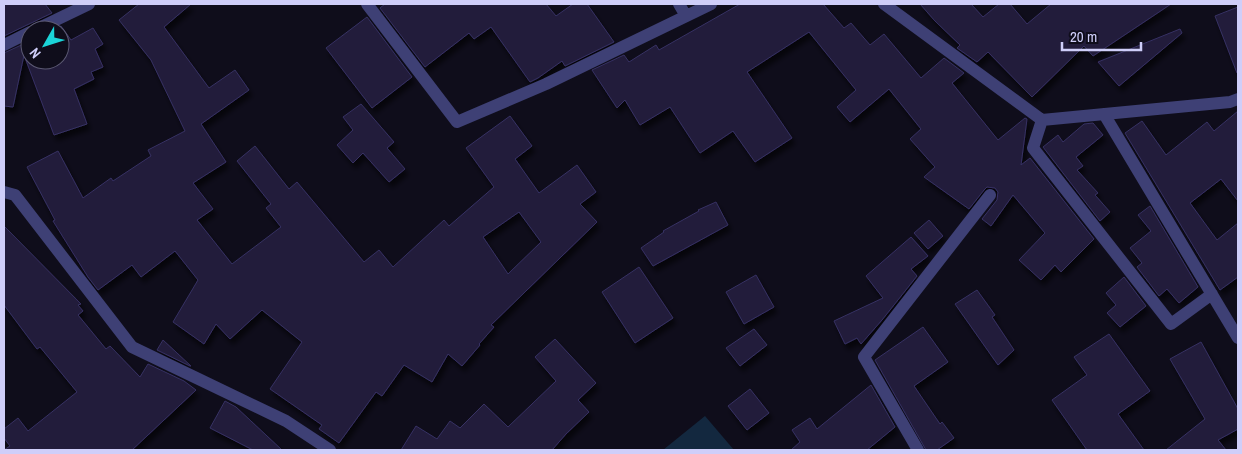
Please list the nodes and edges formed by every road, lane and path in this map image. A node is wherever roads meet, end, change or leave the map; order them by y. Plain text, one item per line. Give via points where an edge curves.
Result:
1 (88, 4) edge
2 (367, 4) edge
3 (679, 4) edge
4 (711, 4) edge
5 (884, 4) edge
6 (686, 16) junction
7 (55, 20) edge
8 (20, 37) edge
9 (4, 45) edge
10 (1236, 104) edge
11 (1104, 114) junction
12 (1042, 120) junction
13 (4, 192) edge
14 (990, 196) dead end
15 (1212, 294) junction
16 (1238, 338) edge
17 (330, 450) edge
18 (918, 450) edge

1 - 7 street
2 - 6 street via 457,122 546,84
3 - 6 street
4 - 6 street
5 - 12 street
8 - 9 street
10 - 11 street
11 - 12 street
11 - 15 street
12 - 15 street via 1033,148 1171,324
13 - 17 street via 15,195 132,347 286,421
14 - 18 street via 864,357
15 - 16 street

